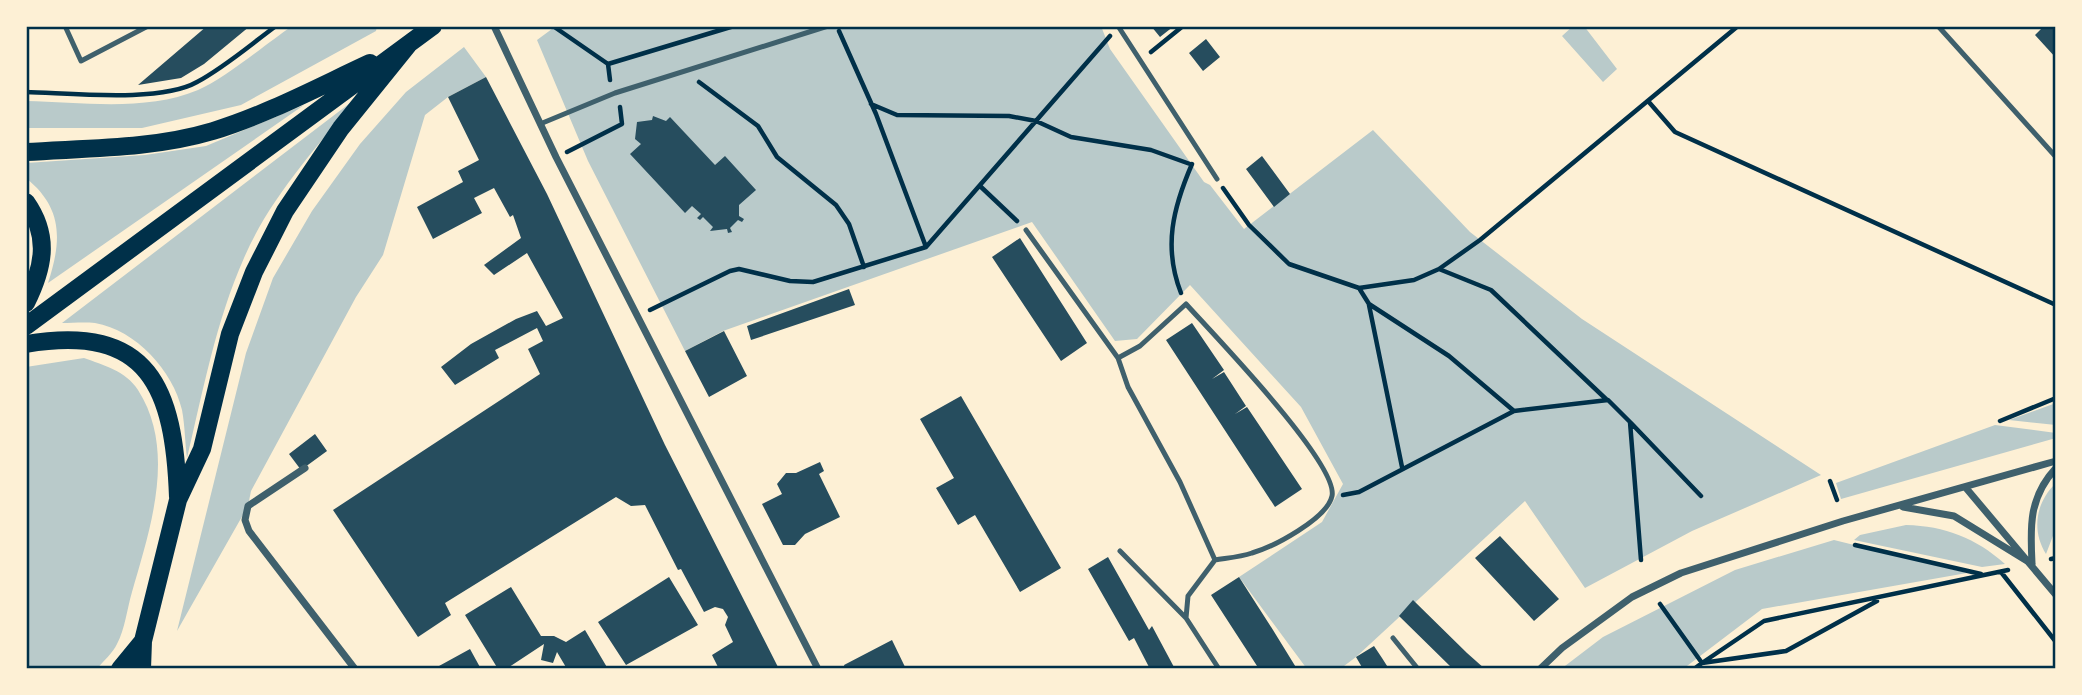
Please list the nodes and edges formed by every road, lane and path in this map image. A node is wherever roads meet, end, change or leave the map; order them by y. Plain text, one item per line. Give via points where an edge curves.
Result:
1 (65, 26) edge
2 (148, 26) edge
3 (276, 26) edge
4 (433, 26) edge
5 (494, 26) edge
6 (552, 26) edge
7 (734, 26) edge
8 (828, 26) edge
9 (837, 26) edge
10 (1118, 26) edge
11 (1184, 26) edge
12 (1738, 26) edge
13 (1938, 26) edge
14 (408, 45) junction
15 (1140, 60) junction
16 (608, 64) junction
17 (685, 71) junction
18 (611, 81) dead end
19 (26, 92) edge
20 (1648, 101) junction
21 (872, 104) junction
22 (620, 107) dead end
23 (1036, 121) junction
24 (540, 124) junction
25 (26, 152) edge
26 (566, 152) dead end
27 (1201, 157) junction
28 (2056, 157) edge
29 (1191, 164) junction
30 (1217, 179) joint
31 (979, 186) junction
32 (26, 202) edge
33 (1026, 230) joint
34 (926, 247) junction
35 (864, 267) junction
36 (1439, 269) junction
37 (1359, 288) junction
38 (26, 303) edge
39 (1186, 304) junction
40 (1368, 304) junction
41 (661, 305) dead end
42 (2056, 305) edge
43 (26, 326) edge
44 (26, 344) edge
45 (1118, 358) junction
46 (2056, 398) edge
47 (1608, 400) junction
48 (1514, 411) junction
49 (2000, 421) dead end
50 (1630, 422) junction
51 (2056, 461) edge
52 (1402, 467) junction
53 (305, 468) dead end
54 (2056, 468) edge
55 (1830, 481) dead end
56 (1966, 488) junction
57 (1332, 496) junction
58 (1701, 496) dead end
59 (178, 500) junction
60 (1837, 500) dead end
61 (1901, 506) junction
62 (1855, 545) dead end
63 (1120, 551) dead end
64 (1215, 560) junction
65 (1641, 560) dead end
66 (2032, 564) junction
67 (2008, 570) dead end
68 (2001, 572) junction
69 (1981, 574) junction
70 (2056, 594) edge
71 (1881, 598) junction
72 (1660, 604) dead end
73 (1186, 618) junction
74 (1393, 638) dead end
75 (2056, 642) edge
76 (1702, 663) junction
77 (129, 667) edge
78 (355, 669) edge
79 (818, 669) edge
80 (1219, 669) edge
81 (1418, 669) edge
82 (1540, 669) edge
83 (1694, 669) edge

1 - 2 lane via 81,61
3 - 19 path via 195,83 170,91 129,95
4 - 14 main road
5 - 24 street
6 - 16 path
7 - 16 path
8 - 17 lane
9 - 21 path
10 - 15 lane
10 - 23 path
11 - 15 path
12 - 20 path
13 - 28 lane
14 - 25 main road via 264,113 210,131 141,145
14 - 43 main road
14 - 59 main road via 341,128 279,223 254,272 230,334 202,449
15 - 27 lane
16 - 18 path
17 - 24 lane
17 - 35 path via 758,126 777,158 836,205 849,224
20 - 36 path
20 - 42 path via 1675,132
21 - 23 path via 897,115 997,115
21 - 34 path
22 - 26 path via 622,124
23 - 29 path via 1071,137 1151,150
23 - 31 path
24 - 79 street
27 - 29 path
27 - 30 lane
29 - 39 path via 1169,237 1172,270
30 - 37 path via 1250,225 1289,264
31 - 33 path
31 - 34 path
32 - 38 main road via 43,240 40,271
33 - 45 lane
34 - 35 path
35 - 41 path via 813,282 739,269
36 - 37 path via 1415,280
36 - 47 path via 1492,290
37 - 40 path
39 - 45 lane via 1140,346
39 - 57 lane via 1309,444 1330,478
40 - 48 path via 1449,356
40 - 52 path
44 - 59 main road via 84,338 116,348 140,364 156,382 169,413
45 - 64 lane via 1128,387 1180,482
46 - 49 path
47 - 48 path
47 - 50 path
48 - 52 path
50 - 58 path
50 - 65 path
51 - 56 street
52 - 57 path via 1359,492
53 - 78 street via 248,506 245,520
54 - 66 street via 2033,503
55 - 60 path
56 - 61 street
56 - 66 street
57 - 64 lane via 1319,518 1253,553
59 - 77 main road via 143,641
61 - 66 street via 1954,516
61 - 82 street via 1732,555 1651,585
62 - 69 path
63 - 73 lane
64 - 73 lane via 1188,596
66 - 70 street
67 - 68 path
68 - 69 path
68 - 75 path
69 - 71 path
71 - 76 path via 1786,650
71 - 76 path via 1764,621
72 - 76 path
73 - 80 lane
74 - 81 lane
76 - 83 path

